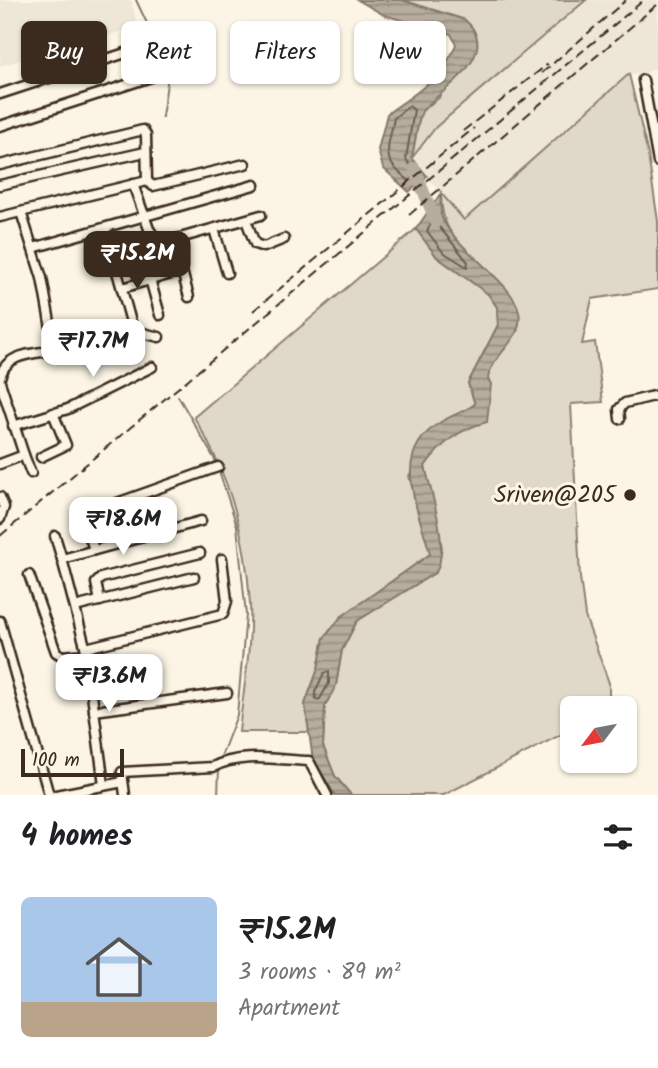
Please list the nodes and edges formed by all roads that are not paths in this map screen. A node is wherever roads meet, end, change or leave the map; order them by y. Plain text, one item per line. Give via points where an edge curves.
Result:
1 (643, 80) dead end
2 (0, 94) edge
3 (0, 126) edge
4 (145, 152) junction
5 (658, 162) edge
6 (245, 164) dead end
7 (0, 165) edge
8 (147, 181) junction
9 (133, 184) junction
10 (0, 185) edge
11 (254, 186) dead end
12 (21, 212) junction
13 (261, 215) dead end
14 (0, 217) edge
15 (143, 217) junction
16 (246, 220) junction
17 (105, 228) junction
18 (214, 229) junction
19 (284, 239) dead end
20 (162, 244) junction
21 (33, 248) junction
22 (113, 257) junction
23 (182, 271) junction
24 (227, 273) dead end
25 (150, 279) junction
26 (121, 288) junction
27 (189, 297) dead end
28 (160, 315) dead end
29 (134, 333) junction
30 (159, 337) dead end
31 (55, 350) junction
32 (152, 366) dead end
33 (0, 380) edge
34 (658, 395) edge
35 (53, 413) junction
36 (620, 419) dead end
37 (13, 426) junction
38 (24, 456) junction
39 (41, 457) dead end
40 (0, 464) edge
41 (218, 467) dead end
42 (31, 473) dead end
43 (0, 497) edge
44 (0, 519) edge
45 (201, 521) dead end
46 (55, 536) dead end
47 (93, 550) junction
48 (200, 553) dead end
49 (62, 559) junction
50 (222, 559) dead end
51 (29, 575) dead end
52 (194, 577) dead end
53 (100, 601) junction
54 (75, 607) junction
55 (0, 621) edge
56 (86, 651) junction
57 (227, 693) dead end
58 (94, 711) junction
59 (123, 782) junction
60 (104, 785) junction
61 (49, 795) edge
62 (55, 795) edge
63 (125, 795) edge
64 (327, 795) edge

1 - 5 street
2 - 3 street via 147,46 156,71 151,77
4 - 7 street via 143,130
4 - 8 street
4 - 10 street
6 - 8 street via 153,186
8 - 9 street
9 - 12 street
9 - 15 street
11 - 15 street
12 - 14 street
12 - 21 street
13 - 16 street
15 - 17 street
15 - 20 street
16 - 18 street
16 - 19 street via 255,244 264,247
17 - 21 street
17 - 22 street
18 - 20 street
18 - 24 street
20 - 22 street
20 - 23 street via 180,255
21 - 31 street
22 - 26 street
23 - 25 street
23 - 27 street
25 - 26 street
25 - 28 street
26 - 29 street
29 - 30 street
29 - 31 street via 74,350
31 - 33 street via 8,360
32 - 35 street
33 - 37 street
34 - 36 street via 621,405
35 - 37 street
35 - 39 street via 66,445
37 - 38 street
38 - 40 street
38 - 42 street
41 - 47 street via 83,515
43 - 44 street via 4,507
45 - 47 street
46 - 49 street
47 - 49 street
48 - 53 street via 101,578 96,583
49 - 54 street
50 - 56 street via 227,601 223,614
51 - 56 street via 56,652 62,656
52 - 53 street
53 - 54 street
54 - 56 street
55 - 61 street
56 - 58 street
57 - 58 street
58 - 60 street
59 - 60 street
59 - 63 street
59 - 64 street via 122,772 309,761
60 - 62 street

